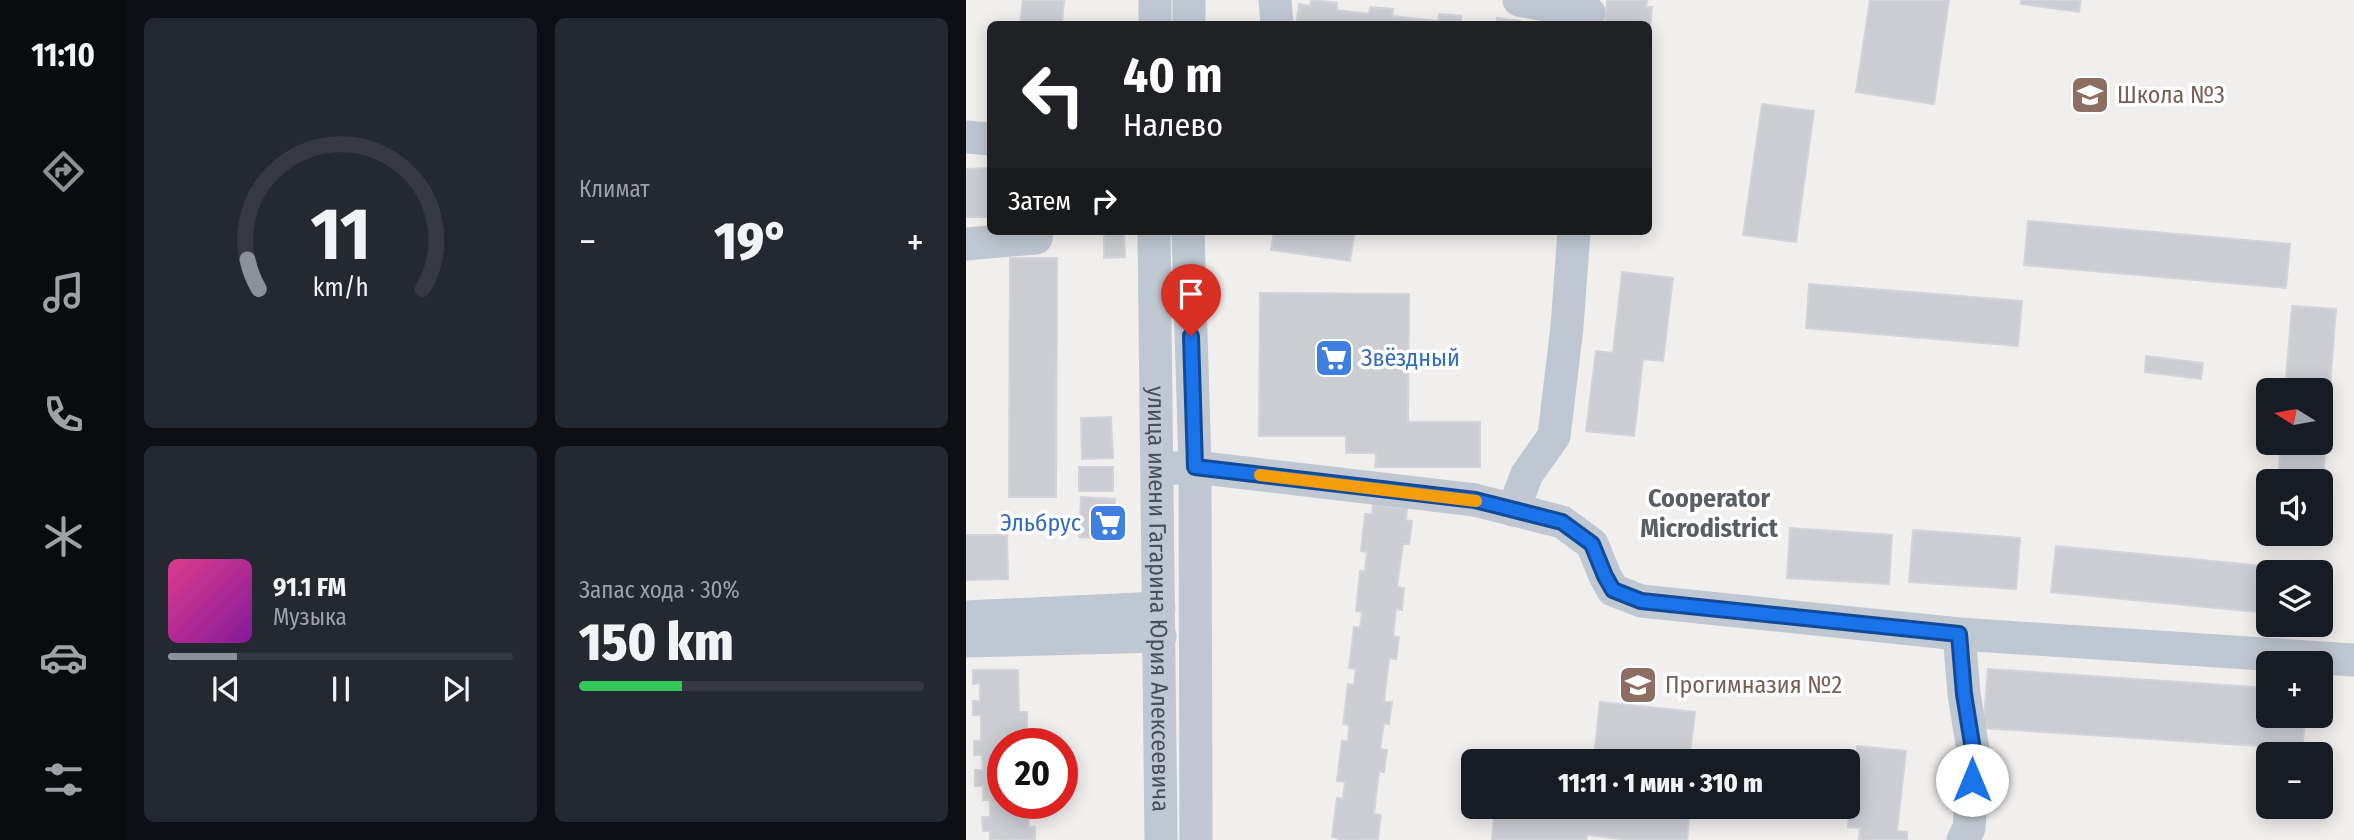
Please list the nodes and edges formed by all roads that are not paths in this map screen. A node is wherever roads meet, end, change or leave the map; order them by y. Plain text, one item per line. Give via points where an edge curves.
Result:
1 (1155, 0) edge
2 (1189, 0) edge
3 (1275, 0) edge
4 (1519, 0) edge
5 (1590, 12) edge
6 (1155, 21) edge
7 (1189, 21) edge
8 (1277, 21) edge
9 (966, 137) edge
10 (987, 139) edge
11 (1036, 235) edge
12 (1154, 235) edge
13 (1188, 235) edge
14 (1574, 235) edge
15 (966, 244) edge
16 (1195, 467) junction
17 (1158, 469) junction
18 (1513, 510) junction
19 (966, 617) edge
20 (1159, 622) junction
21 (1959, 634) junction
22 (966, 641) edge
23 (2354, 660) edge
24 (1161, 840) edge
25 (1196, 840) edge
26 (1963, 840) edge

1 - 6 street
2 - 7 street
3 - 8 street
4 - 5 street
9 - 10 street
11 - 15 street
12 - 17 street, улица имени Гагарина Юрия Алексеевича
13 - 16 street, улица имени Гагарина Юрия Алексеевича
14 - 18 street via 1554,436 1527,474
16 - 17 street
16 - 18 street via 1475,500
16 - 25 street, улица имени Гагарина Юрия Алексеевича
17 - 20 street, улица имени Гагарина Юрия Алексеевича
18 - 21 street via 1562,522 1592,544 1613,590 1641,601
19 - 20 street
20 - 22 street
20 - 24 street, улица имени Гагарина Юрия Алексеевича
21 - 23 street
21 - 26 street via 1974,756 1969,828

